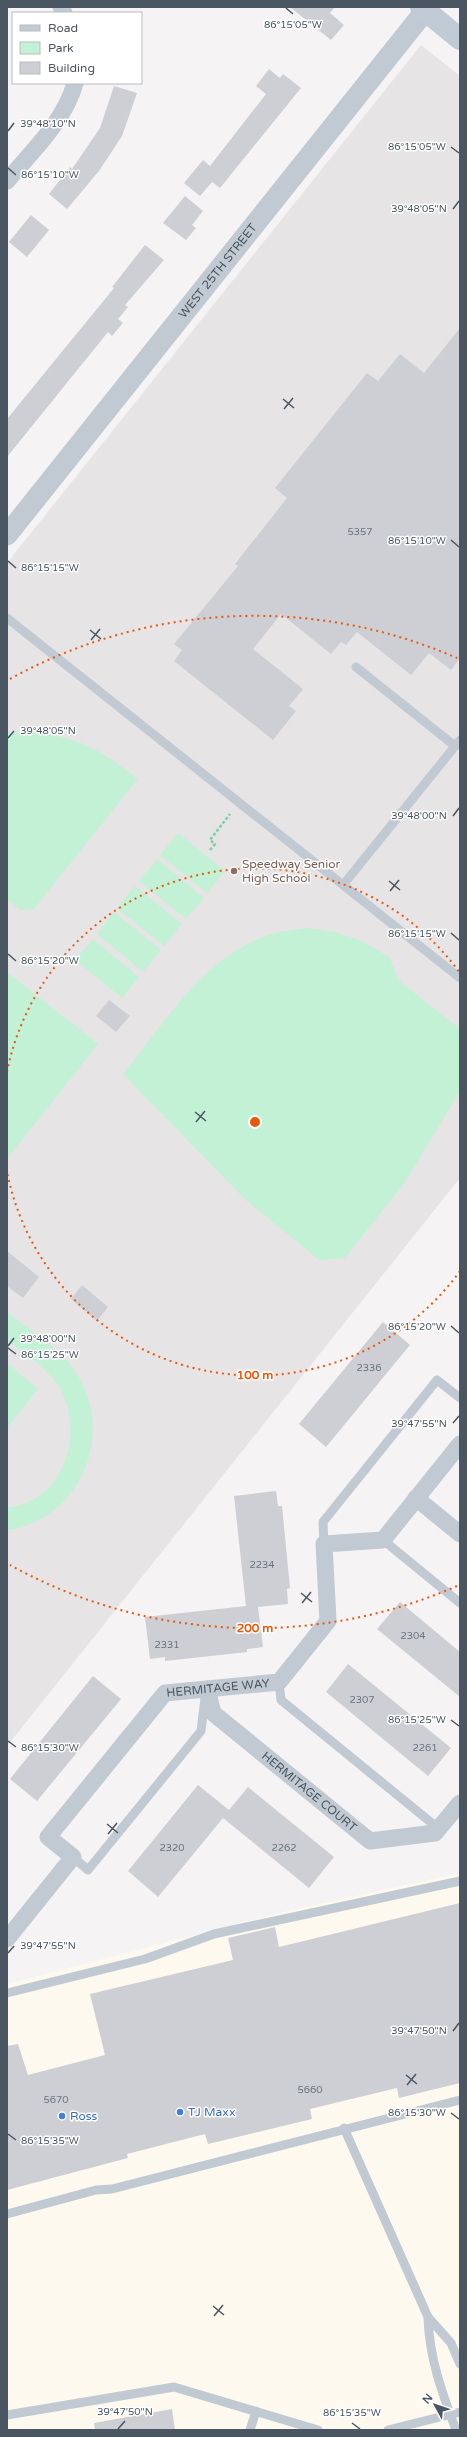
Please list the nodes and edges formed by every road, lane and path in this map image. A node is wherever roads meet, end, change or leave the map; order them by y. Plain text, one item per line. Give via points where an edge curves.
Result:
1 (425, 8) edge
2 (460, 39) edge
3 (75, 84) edge
4 (7, 181) edge
5 (7, 534) edge
6 (7, 618) edge
7 (356, 667) dead end
8 (458, 743) edge
9 (230, 814) dead end
10 (210, 850) dead end
11 (343, 885) junction
12 (460, 978) edge
13 (460, 1398) edge
14 (460, 1444) edge
15 (416, 1498) junction
16 (460, 1534) edge
17 (382, 1540) junction
18 (324, 1544) junction
19 (460, 1603) edge
20 (279, 1682) junction
21 (207, 1689) junction
22 (460, 1803) edge
23 (438, 1829) junction
24 (73, 1858) junction
25 (460, 1881) edge
26 (7, 1939) edge
27 (7, 1993) edge
28 (460, 2100) edge
29 (344, 2128) junction
30 (7, 2214) edge
31 (428, 2317) junction
32 (460, 2364) edge
33 (256, 2411) junction
34 (460, 2412) edge
35 (450, 2414) junction
36 (7, 2415) edge
37 (400, 2428) edge
38 (250, 2430) edge
39 (318, 2430) edge
40 (388, 2430) edge
41 (456, 2430) edge

1 - 2 main road
1 - 5 street, WEST 25TH STREET
3 - 4 street via 56,122
6 - 11 lane
7 - 8 lane
8 - 11 lane
9 - 10 path via 210,840 215,844
11 - 12 lane
13 - 18 lane via 438,1380 323,1522
14 - 15 street
15 - 16 street
15 - 17 street
17 - 18 street
17 - 19 lane
18 - 20 street, HERMITAGE WAY via 328,1621
20 - 21 street, HERMITAGE WAY
20 - 23 lane via 281,1700
21 - 23 street, HERMITAGE COURT via 213,1713 370,1841 435,1833
21 - 24 lane via 201,1731 88,1870
21 - 24 street, HERMITAGE WAY via 165,1693 48,1837
22 - 23 street
24 - 26 street
25 - 27 lane via 214,1934 145,1959
28 - 29 lane
29 - 30 lane
29 - 31 lane
31 - 32 lane via 451,2343
31 - 35 lane via 429,2343 440,2388
33 - 36 lane via 174,2387
33 - 38 lane
33 - 39 lane
34 - 35 lane
35 - 37 lane
35 - 41 lane
37 - 40 lane

